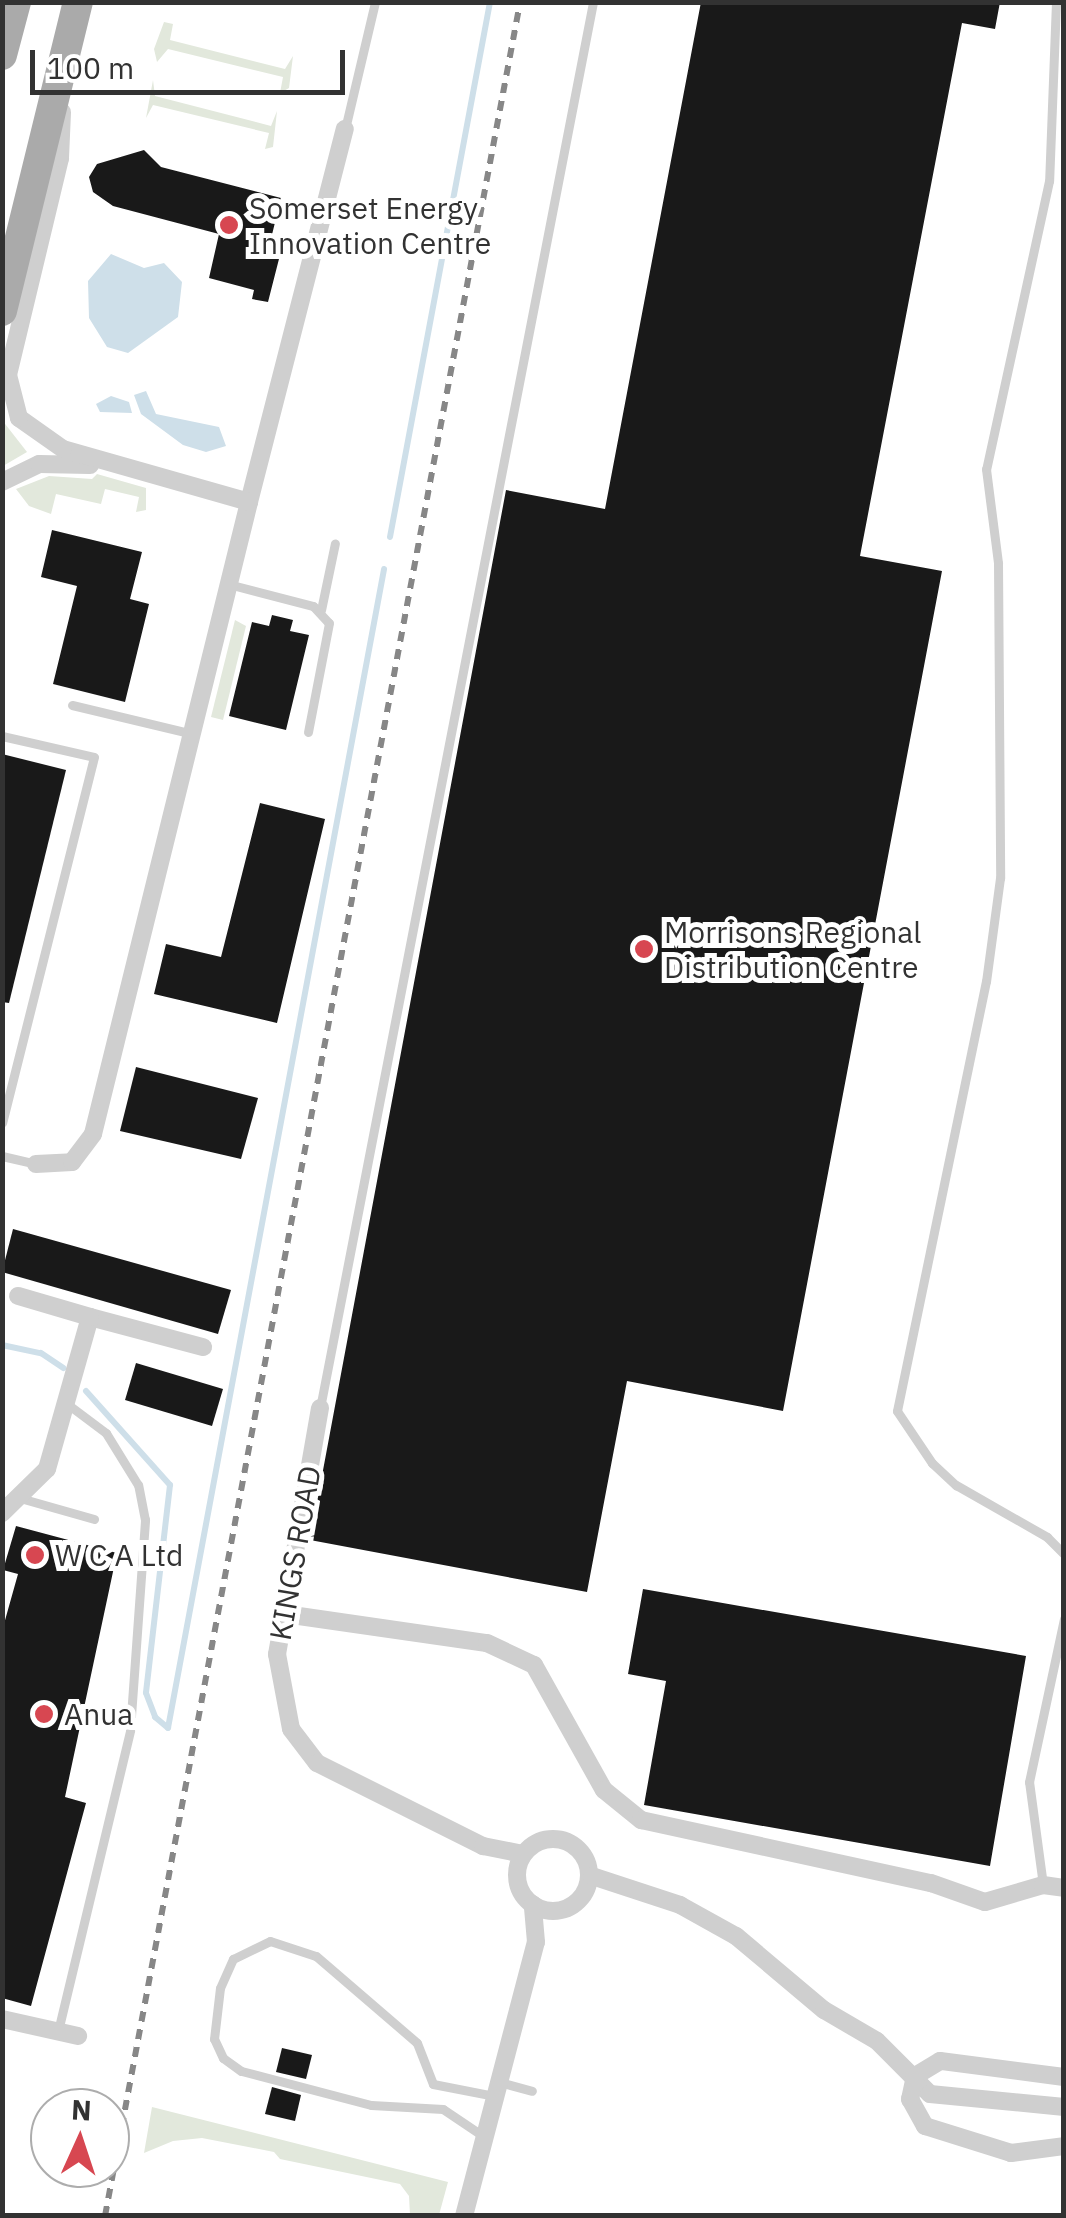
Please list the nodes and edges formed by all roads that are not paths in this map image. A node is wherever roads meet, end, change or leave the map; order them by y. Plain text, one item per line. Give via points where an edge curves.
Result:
1 (16, 2) edge
2 (78, 2) edge
3 (376, 2) edge
4 (593, 2) edge
5 (1056, 2) edge
6 (64, 51) junction
7 (2, 54) edge
8 (345, 129) joint
9 (2, 311) edge
10 (116, 466) junction
11 (2, 482) edge
12 (249, 502) junction
13 (335, 542) dead end
14 (232, 585) junction
15 (321, 610) junction
16 (72, 705) dead end
17 (308, 732) dead end
18 (196, 734) junction
19 (2, 736) edge
20 (2, 1124) edge
21 (2, 1156) edge
22 (36, 1164) joint
23 (18, 1296) dead end
24 (90, 1317) junction
25 (203, 1347) dead end
26 (66, 1403) junction
27 (320, 1408) joint
28 (20, 1498) junction
29 (2, 1512) edge
30 (94, 1519) dead end
31 (1064, 1554) edge
32 (285, 1614) junction
33 (1064, 1619) edge
34 (483, 1846) junction
35 (523, 1854) junction
36 (514, 1876) junction
37 (592, 1876) junction
38 (1043, 1885) junction
39 (1064, 1888) edge
40 (634, 1891) junction
41 (585, 1898) junction
42 (533, 1904) junction
43 (556, 1912) junction
44 (536, 1942) junction
45 (2, 2019) edge
46 (58, 2032) junction
47 (78, 2036) dead end
48 (915, 2076) junction
49 (1064, 2077) edge
50 (497, 2089) junction
51 (532, 2091) dead end
52 (1064, 2107) edge
53 (483, 2136) junction
54 (1064, 2146) edge
55 (464, 2216) edge

1 - 7 main road
2 - 6 main road
3 - 8 lane
4 - 27 lane
5 - 31 lane via 1049,181 986,469 998,562 1000,878 986,982 897,1411 956,1485 1047,1537
6 - 9 main road
6 - 10 street via 60,158 15,338 9,397 19,418 42,439
8 - 12 street
10 - 11 street via 39,464
10 - 12 street
12 - 14 street
13 - 15 lane
14 - 15 lane
14 - 18 street
15 - 17 lane via 329,629
16 - 18 lane
18 - 22 street via 93,1134 72,1162
19 - 20 lane via 94,757
21 - 22 lane
23 - 24 street
24 - 25 street
24 - 26 street
26 - 28 street via 47,1469
26 - 46 lane via 106,1433 138,1485 145,1520 130,1730
27 - 32 street, KINGS ROAD
28 - 29 street
28 - 30 lane
32 - 34 street, KINGS ROAD via 277,1654 280,1694 291,1729 317,1763
32 - 38 street via 487,1643 534,1665 604,1790 641,1820 985,1902
33 - 38 lane via 1029,1782
34 - 35 street, KINGS ROAD
34 - 36 street
35 - 36 street
35 - 37 street via 546,1839 576,1846
36 - 42 street
37 - 40 street
37 - 41 street
38 - 39 street
40 - 41 street
40 - 48 street via 680,1905 736,1936
41 - 43 street
42 - 43 street
42 - 44 street
43 - 44 street
44 - 50 street
45 - 46 street
46 - 47 street
48 - 49 street via 940,2060
48 - 52 street via 930,2094
48 - 54 street via 911,2111 925,2126 1012,2152
50 - 51 lane
50 - 53 street
50 - 53 lane via 433,2084 418,2043 302,1949 270,1941 233,1959 220,1988 214,2039 222,2058 241,2071 370,2105 432,2106
53 - 55 street

